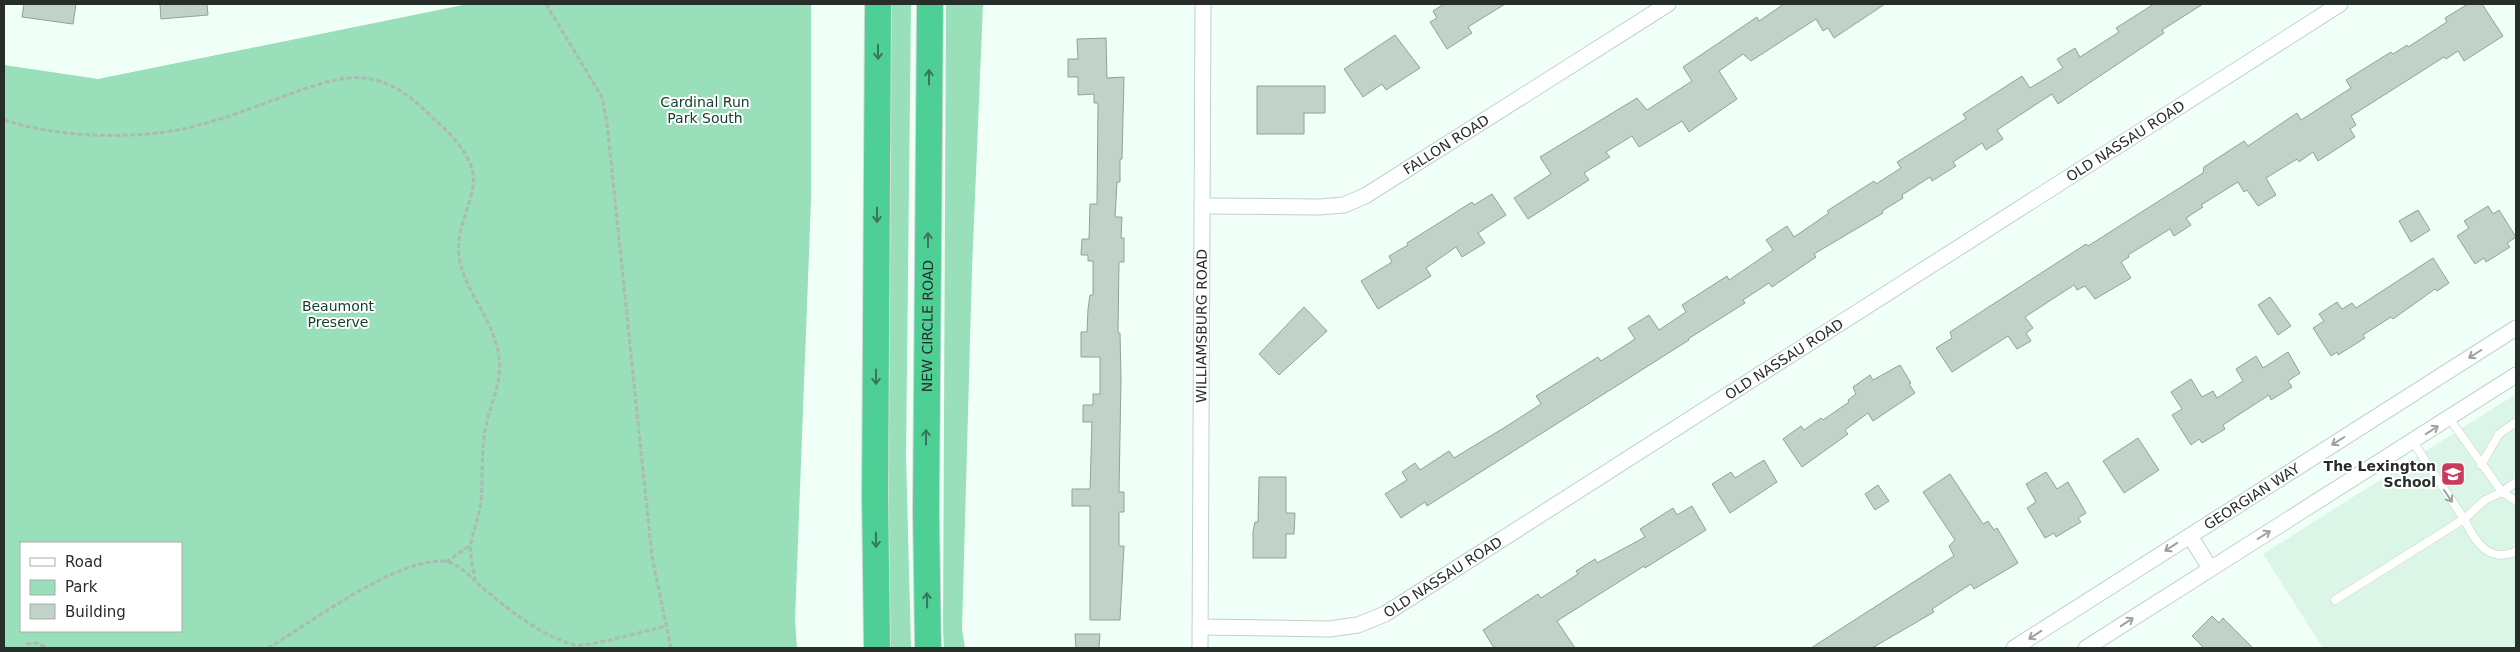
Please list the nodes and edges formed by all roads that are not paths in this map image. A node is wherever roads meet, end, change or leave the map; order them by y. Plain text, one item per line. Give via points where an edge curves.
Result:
1 (878, 4) edge
2 (930, 4) edge
3 (1203, 4) edge
4 (1668, 4) edge
5 (2340, 4) edge
6 (1202, 206) junction
7 (2516, 328) edge
8 (2516, 375) edge
9 (2449, 418) junction
10 (2516, 422) edge
11 (2413, 442) junction
12 (2481, 465) junction
13 (2516, 482) edge
14 (2502, 492) junction
15 (2516, 501) edge
16 (2464, 520) junction
17 (2190, 536) junction
18 (2516, 551) edge
19 (2210, 568) junction
20 (2334, 600) dead end
21 (1201, 627) junction
22 (877, 648) edge
23 (928, 648) edge
24 (1200, 648) edge
25 (2014, 648) edge
26 (2086, 648) edge

1 -> 22 highway
23 -> 2 highway, NEW CIRCLE ROAD
3 - 6 street, WILLIAMSBURG ROAD
4 - 6 street, FALLON ROAD via 1365,196 1344,205 1319,207
5 - 21 street, OLD NASSAU ROAD via 1385,614 1358,625 1329,629
6 - 21 street, WILLIAMSBURG ROAD
7 -> 17 street, GEORGIAN WAY
8 - 9 street
11 -> 9 street
9 - 12 lane
10 - 12 lane via 2499,434
11 -> 16 lane
19 -> 11 street
12 - 14 lane
13 - 14 lane
14 - 15 lane
14 - 16 lane via 2485,500
16 - 18 lane via 2484,550 2501,555
16 - 20 lane
17 - 19 street
17 -> 25 street, GEORGIAN WAY
26 -> 19 street
21 - 24 street, WILLIAMSBURG ROAD

